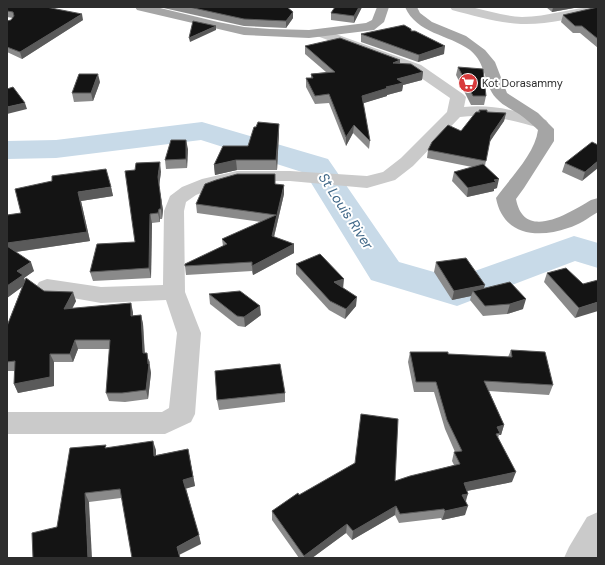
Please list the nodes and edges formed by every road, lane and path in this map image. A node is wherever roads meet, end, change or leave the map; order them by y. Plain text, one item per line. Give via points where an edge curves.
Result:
1 (140, 7) edge
2 (383, 7) edge
3 (411, 7) edge
4 (456, 7) edge
5 (598, 8) edge
6 (322, 33) junction
7 (455, 113) junction
8 (540, 123) junction
9 (598, 204) edge
10 (47, 287) dead end
11 (174, 292) junction
12 (7, 423) edge
13 (598, 527) edge
14 (580, 558) edge

1 - 6 main road via 244,31
2 - 6 main road via 378,22 369,27
3 - 8 main road via 419,20 426,25 455,35 480,53 489,63 496,86 502,95
4 - 5 street via 490,17 515,20 565,16
6 - 7 street via 416,68 458,98
7 - 8 street via 498,112
7 - 11 street via 407,162 389,176 368,182 290,176 236,176 209,182 189,191 177,200 174,211
8 - 9 main road via 546,129 545,141 506,198 507,209 521,224 538,228 567,221
10 - 11 street via 102,295
11 - 12 street via 189,333 182,414 165,423
13 - 14 street

